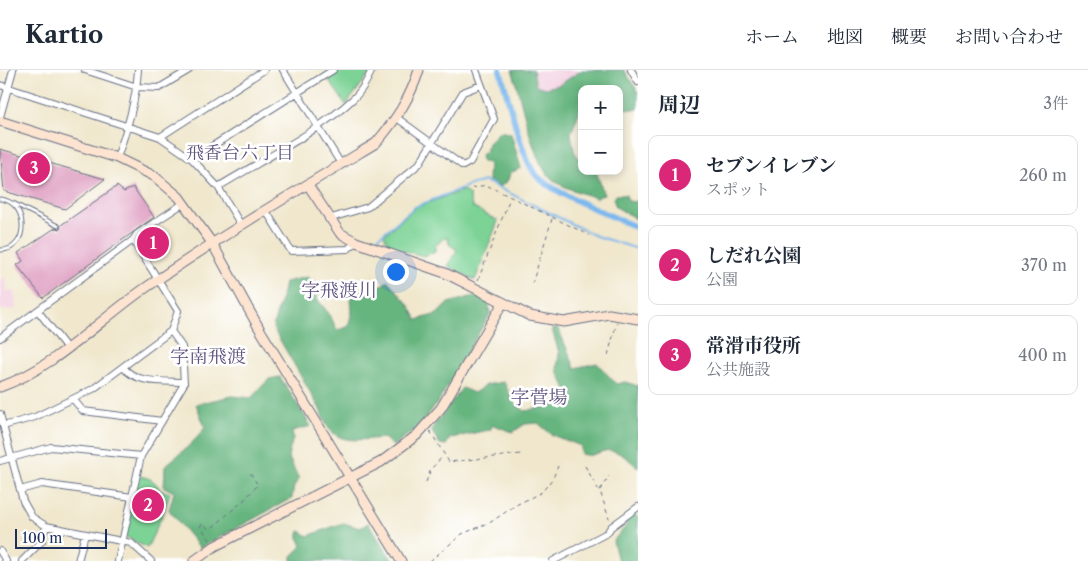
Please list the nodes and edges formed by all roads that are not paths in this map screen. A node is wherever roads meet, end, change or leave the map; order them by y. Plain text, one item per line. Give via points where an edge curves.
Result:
1 (13, 70) edge
2 (85, 70) edge
3 (138, 70) edge
4 (189, 70) edge
5 (264, 70) edge
6 (283, 70) edge
7 (333, 70) edge
8 (372, 70) edge
9 (419, 70) edge
10 (476, 70) edge
11 (631, 70) edge
12 (638, 82) edge
13 (0, 85) edge
14 (481, 85) junction
15 (8, 87) junction
16 (137, 87) junction
17 (298, 93) junction
18 (0, 117) edge
19 (397, 118) junction
20 (0, 121) edge
21 (128, 126) junction
22 (318, 126) junction
23 (160, 137) junction
24 (432, 143) junction
25 (117, 158) junction
26 (192, 159) junction
27 (342, 164) junction
28 (308, 185) junction
29 (218, 188) junction
30 (0, 199) edge
31 (6, 200) junction
32 (184, 203) junction
33 (266, 211) junction
34 (328, 219) junction
35 (58, 226) dead end
36 (242, 226) junction
37 (133, 240) junction
38 (356, 242) junction
39 (212, 243) junction
40 (0, 250) edge
41 (158, 279) junction
42 (503, 303) junction
43 (38, 311) junction
44 (638, 319) edge
45 (171, 331) junction
46 (0, 338) edge
47 (66, 348) junction
48 (123, 367) junction
49 (184, 382) junction
50 (0, 387) edge
51 (73, 399) junction
52 (0, 414) edge
53 (162, 421) junction
54 (3, 426) junction
55 (141, 456) junction
56 (12, 458) junction
57 (0, 461) edge
58 (350, 477) junction
59 (20, 490) junction
60 (132, 497) junction
61 (638, 507) edge
62 (46, 526) junction
63 (84, 534) junction
64 (123, 541) junction
65 (0, 551) edge
66 (6, 561) edge
67 (22, 561) edge
68 (78, 561) edge
69 (118, 561) edge
70 (151, 561) edge
71 (194, 561) edge
72 (401, 561) edge
73 (553, 561) edge

1 - 15 street
2 - 16 street
3 - 16 street
4 - 16 street via 159,88
5 - 23 street
6 - 17 street
7 - 17 street
8 - 22 street via 355,98
9 - 19 street
10 - 14 street
11 - 12 street
13 - 15 street
14 - 24 street via 463,92
14 - 24 street via 494,119 470,162 463,166
15 - 18 street
15 - 21 street
16 - 21 street
17 - 22 street
17 - 26 street
19 - 24 street
19 - 27 street via 376,143
20 - 25 street
21 - 23 street
21 - 25 street
22 - 27 street
22 - 29 street
23 - 26 street
24 - 34 street via 419,164 368,207
25 - 32 street via 154,176
26 - 29 street
27 - 28 street
28 - 33 street
28 - 34 street
29 - 36 street
30 - 31 lane
31 - 35 lane
31 - 40 lane via 17,208 23,220 22,232 17,243
32 - 37 street via 137,234
32 - 39 street
33 - 36 street
33 - 38 street via 291,251 348,249
34 - 38 street via 340,233
36 - 39 street
37 - 41 street
37 - 43 street
38 - 42 street via 445,273
39 - 41 street
39 - 58 street via 259,328
41 - 45 street via 178,311
41 - 47 street
42 - 44 street via 530,316 556,322 619,315
42 - 58 street via 450,394 425,425 394,453
43 - 46 street
43 - 47 street
45 - 48 street
45 - 49 street via 182,347
47 - 50 street via 36,370
48 - 49 street via 136,378
48 - 51 street
49 - 53 street
51 - 53 street via 83,411
51 - 54 street via 35,417
52 - 54 street
53 - 55 street
54 - 56 street
55 - 56 street via 51,447
55 - 60 street
56 - 57 street
56 - 59 street
58 - 71 street via 215,546
58 - 72 street
59 - 60 street via 42,484
59 - 62 street via 28,512
60 - 64 street
61 - 73 street via 610,527 607,533
62 - 63 street
62 - 67 street via 42,541
63 - 64 street
63 - 68 street
64 - 69 street
64 - 70 street via 137,547
65 - 66 street

